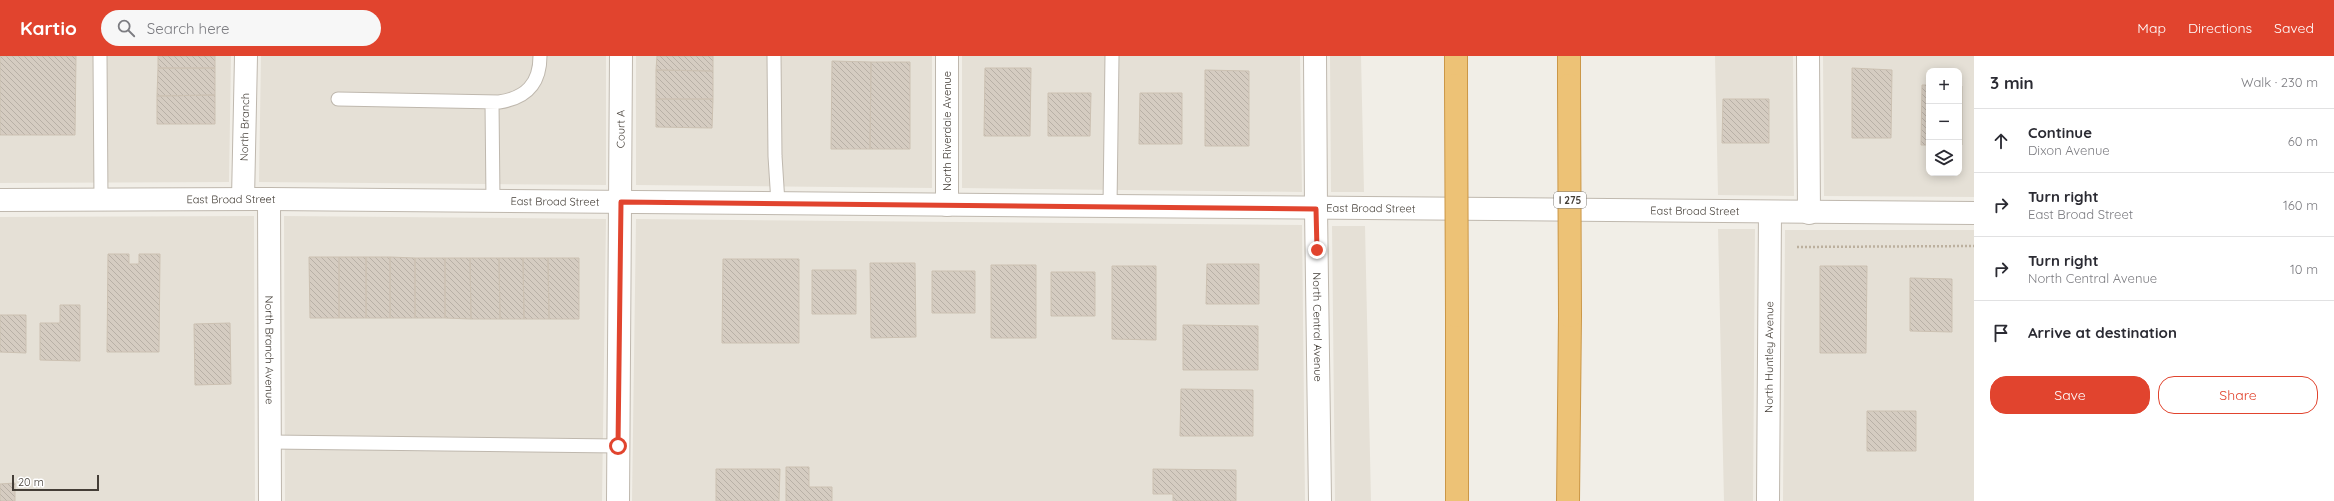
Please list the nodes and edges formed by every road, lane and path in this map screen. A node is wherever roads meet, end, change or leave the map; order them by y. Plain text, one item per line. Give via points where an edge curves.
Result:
1 (100, 56) edge
2 (246, 56) edge
3 (540, 56) edge
4 (621, 56) edge
5 (774, 56) edge
6 (947, 56) edge
7 (1112, 56) edge
8 (1315, 56) edge
9 (1456, 56) edge
10 (1569, 56) edge
11 (1808, 56) edge
12 (338, 99) dead end
13 (492, 102) junction
14 (243, 199) junction
15 (269, 199) junction
16 (0, 200) edge
17 (101, 200) junction
18 (493, 201) junction
19 (621, 202) junction
20 (778, 203) junction
21 (947, 205) junction
22 (1110, 206) junction
23 (1316, 209) junction
24 (1770, 212) junction
25 (1809, 213) junction
26 (1974, 213) edge
27 (1974, 246) edge
28 (1770, 247) junction
29 (270, 442) junction
30 (618, 446) junction
31 (270, 501) edge
32 (618, 501) edge
33 (1320, 501) edge
34 (1457, 501) edge
35 (1568, 501) edge
36 (1768, 501) edge

1 - 17 lane
2 - 14 street, North Branch
3 - 13 lane via 540,70 528,92 515,100
4 - 19 street, Court A
5 - 20 lane
6 - 21 street, North Riverdale Avenue
7 - 22 lane
8 - 23 street, North Central Avenue
9 - 34 highway, bridge
10 - 35 highway, I 275, bridge
11 - 25 street
12 - 13 lane
13 - 18 lane
14 - 15 street, East Broad Street
14 - 17 street, East Broad Street
15 - 18 street, East Broad Street
15 - 29 street, North Branch Avenue
16 - 17 street, East Broad Street
18 - 19 street, East Broad Street
19 - 20 street, East Broad Street
19 - 30 street, Court A
20 - 21 street, East Broad Street
21 - 22 street, East Broad Street
22 - 23 street, East Broad Street
23 - 24 street, East Broad Street
23 - 33 street, North Central Avenue
24 - 25 street, East Broad Street
24 - 28 street, North Huntley Avenue
25 - 26 street, East Broad Street
27 - 28 path
28 - 36 street, North Huntley Avenue
29 - 30 lane
29 - 31 street, North Branch Avenue
30 - 32 street, Court A

